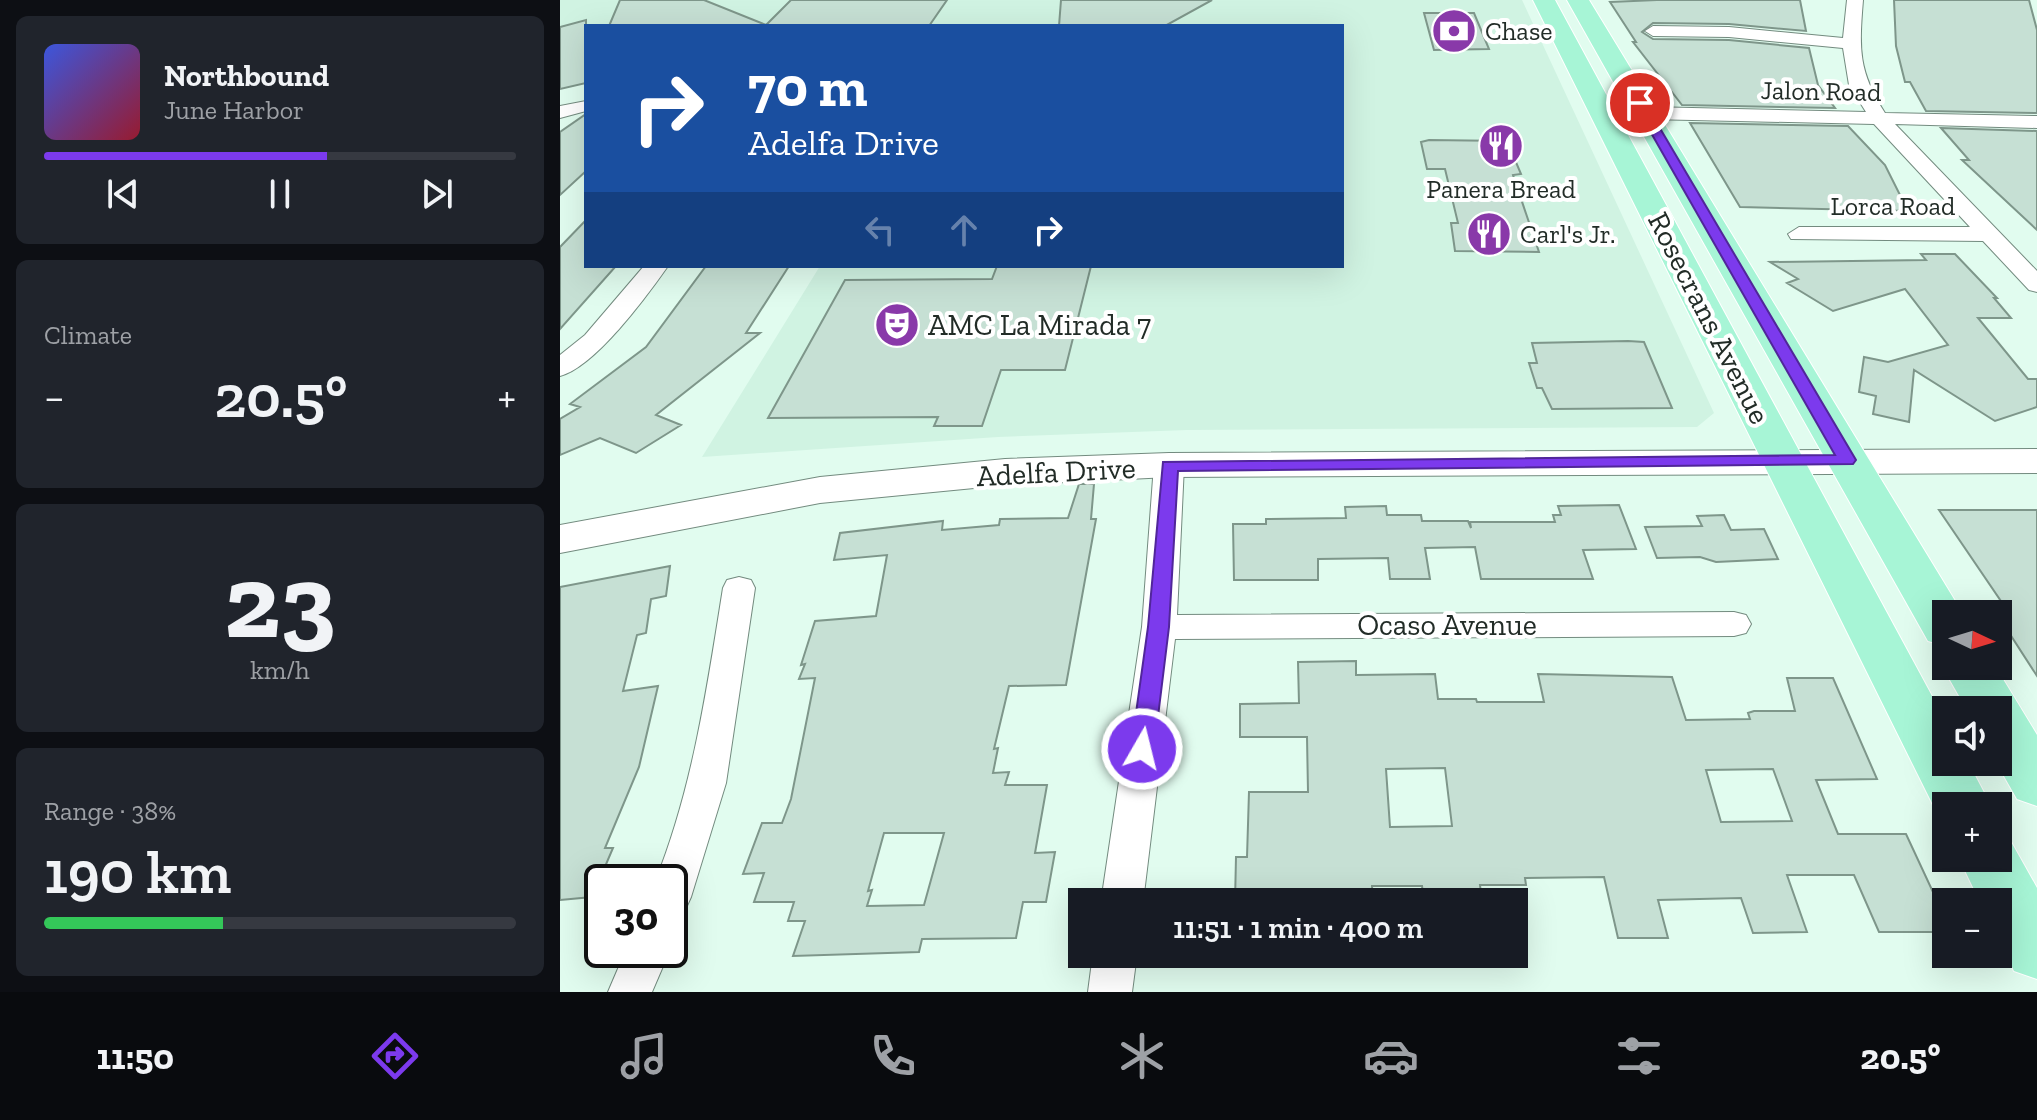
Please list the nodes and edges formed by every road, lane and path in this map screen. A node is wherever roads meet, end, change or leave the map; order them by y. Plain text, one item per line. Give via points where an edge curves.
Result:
1 (1544, 0) edge
2 (1578, 0) edge
3 (1855, 0) edge
4 (1653, 31) dead end
5 (1851, 44) junction
6 (584, 106) edge
7 (560, 112) edge
8 (1604, 112) junction
9 (1646, 113) junction
10 (1879, 118) junction
11 (2037, 122) edge
12 (1799, 234) dead end
13 (1986, 234) junction
14 (654, 268) edge
15 (2036, 283) edge
16 (560, 368) edge
17 (1782, 460) junction
18 (1847, 460) junction
19 (2037, 461) edge
20 (1169, 465) junction
21 (560, 539) edge
22 (739, 588) dead end
23 (1932, 604) edge
24 (1734, 624) dead end
25 (1159, 627) junction
26 (2012, 741) edge
27 (2037, 783) edge
28 (1955, 792) edge
29 (684, 864) edge
30 (1996, 872) edge
31 (1124, 888) edge
32 (2037, 950) edge
33 (640, 968) edge
34 (1113, 968) edge
35 (630, 992) edge
36 (1110, 992) edge

1 - 8 main road, Rosecrans Avenue
2 - 9 main road, Rosecrans Avenue
3 - 5 street
4 - 5 street
5 - 10 street via 1858,85
6 - 7 street
8 - 9 street, Jalon Road
8 - 17 main road, Rosecrans Avenue
9 - 10 street, Jalon Road
9 - 18 main road, Rosecrans Avenue
10 - 11 street, Jalon Road
10 - 13 street
12 - 13 street, Lorca Road
13 - 15 street
14 - 16 street via 594,340
17 - 18 street, Adelfa Drive
17 - 20 street, Adelfa Drive
17 - 28 main road, Rosecrans Avenue
18 - 19 street, Adelfa Drive
18 - 23 main road, Rosecrans Avenue
20 - 21 street, Adelfa Drive via 909,479 668,514
20 - 25 street
22 - 29 street via 716,755
24 - 25 street, Ocaso Avenue
25 - 31 street
26 - 27 main road
30 - 32 main road
33 - 35 street
34 - 36 street

